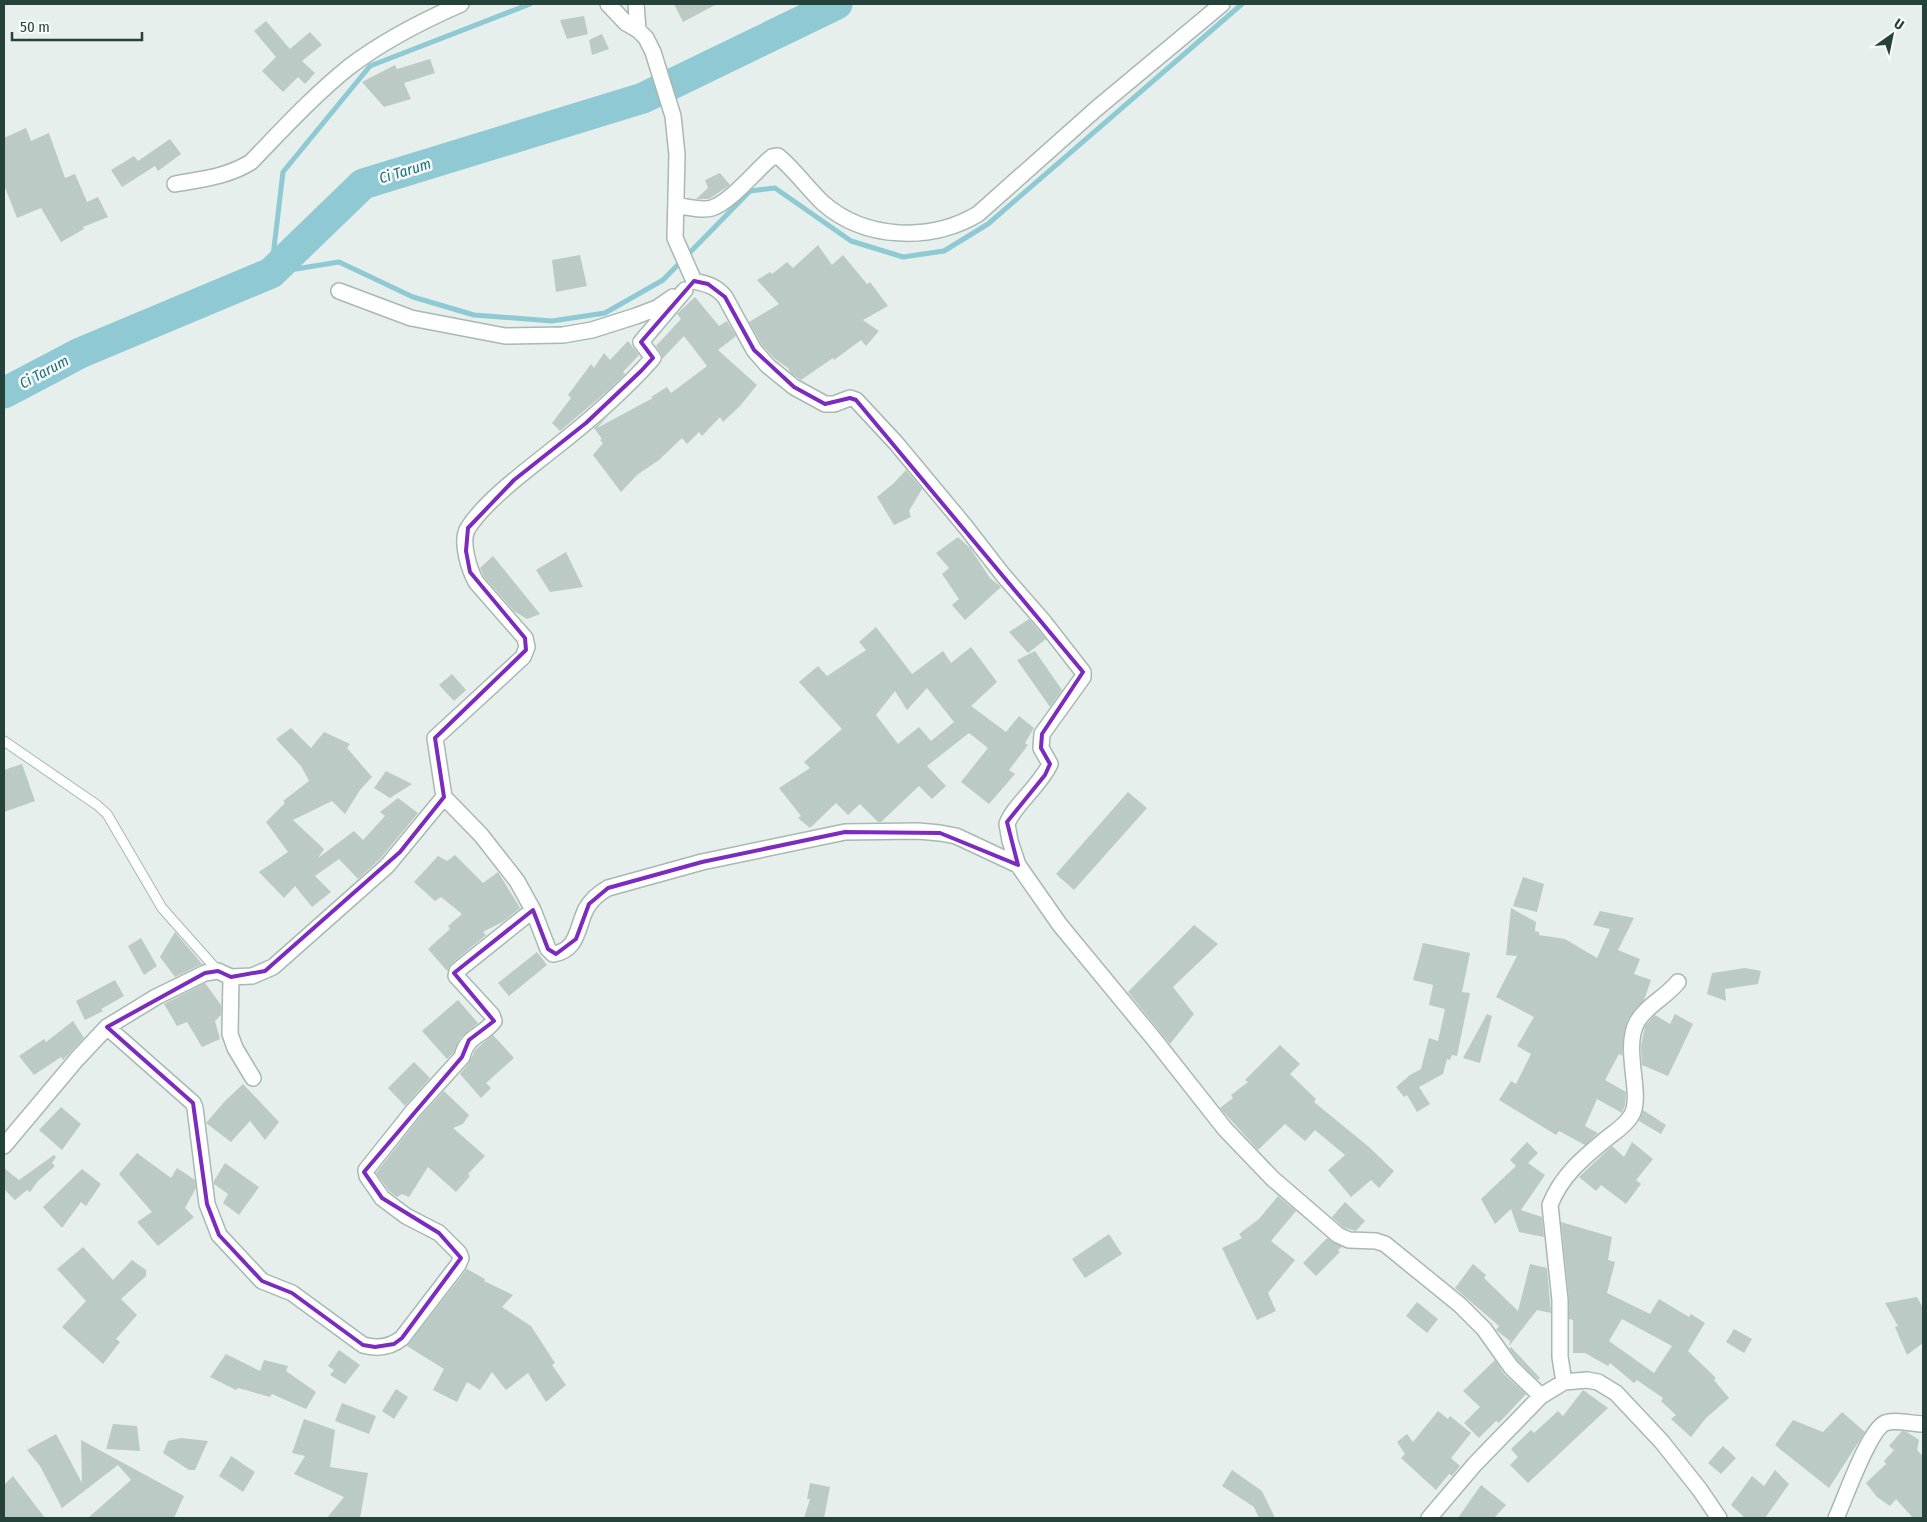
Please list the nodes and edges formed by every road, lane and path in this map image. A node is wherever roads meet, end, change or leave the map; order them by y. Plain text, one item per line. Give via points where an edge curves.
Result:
1 (462, 4) edge
2 (636, 4) edge
3 (1222, 4) edge
4 (610, 5) edge
5 (638, 30) junction
6 (175, 184) dead end
7 (676, 205) junction
8 (690, 281) junction
9 (339, 291) dead end
10 (4, 741) edge
11 (444, 798) junction
12 (1018, 865) junction
13 (533, 910) junction
14 (224, 974) junction
15 (1678, 982) dead end
16 (108, 1026) junction
17 (253, 1078) dead end
18 (4, 1146) edge
19 (1564, 1382) junction
20 (1541, 1396) junction
21 (1923, 1424) edge
22 (1429, 1518) edge
23 (1719, 1518) edge
24 (1836, 1518) edge

1 - 6 street via 420,22 351,66 239,170 220,177
2 - 5 street
3 - 7 street via 1096,108 978,214 962,224 928,233 892,232 867,226 828,206 778,156 772,157 727,199 715,206 706,209
4 - 5 street via 626,23
5 - 7 street via 653,52 674,116
7 - 8 street via 676,243
8 - 9 street via 657,308 592,330 563,335 505,336 411,318
8 - 11 street via 641,342 653,358 586,423 514,480 468,528 466,552 470,572 525,638 527,647 523,657 435,738
8 - 12 street via 719,290 754,350 794,387 825,404 832,405 850,398 856,400 915,466 1083,672 1084,676 1042,734 1041,748 1050,764 1045,775 1008,821
10 - 14 lane via 97,804 162,908
11 - 13 street via 481,835 517,881
11 - 14 street via 387,866 273,967 252,976
12 - 13 street via 956,836 918,831 845,832 702,862 608,888 589,904 576,940 556,954 548,949
12 - 20 street via 1060,926 1225,1129 1273,1179 1344,1238 1385,1244 1466,1311 1484,1329 1511,1367
13 - 16 street via 457,971 456,976 494,1021 469,1040 462,1057 413,1110 366,1170 366,1176 382,1198 406,1216 438,1233 461,1258 402,1338 394,1344 363,1345 292,1293 262,1281 219,1235 207,1204 193,1103
14 - 16 street via 206,972
14 - 17 street via 230,1034
15 - 19 street via 1645,1012 1635,1027 1631,1057 1636,1103 1630,1118 1575,1165 1550,1205
16 - 18 street
19 - 20 street
19 - 23 street via 1598,1382 1616,1393 1662,1442
20 - 22 street via 1474,1464
21 - 24 street via 1890,1422 1880,1428 1868,1445

